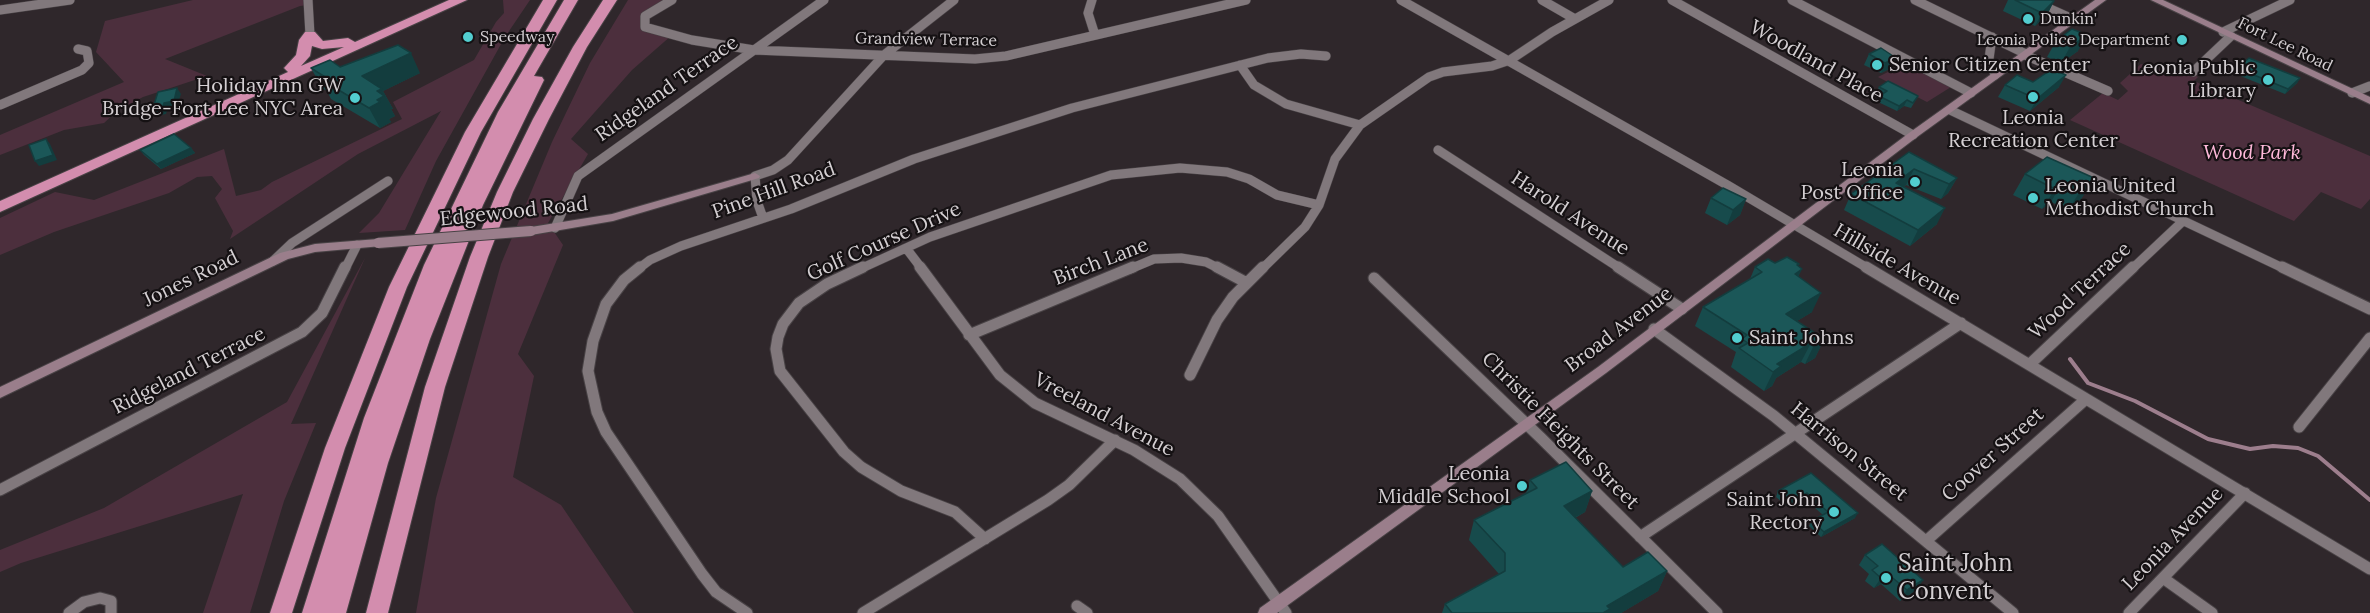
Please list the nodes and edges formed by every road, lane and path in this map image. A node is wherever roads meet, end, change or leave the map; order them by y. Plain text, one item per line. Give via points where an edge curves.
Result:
1 (70, 0) edge
2 (308, 0) edge
3 (437, 0) edge
4 (460, 0) edge
5 (571, 0) edge
6 (586, 0) edge
7 (610, 0) edge
8 (672, 0) edge
9 (824, 0) edge
10 (954, 0) edge
11 (1092, 0) edge
12 (1246, 0) edge
13 (1401, 0) edge
14 (1542, 0) edge
15 (1609, 0) edge
16 (1672, 0) edge
17 (1792, 0) edge
18 (1915, 0) edge
19 (2030, 0) edge
20 (2101, 0) edge
21 (2156, 0) edge
22 (2290, 0) edge
23 (546, 4) edge
24 (0, 10) edge
25 (1575, 19) junction
26 (2073, 19) junction
27 (2227, 34) junction
28 (310, 35) junction
29 (1095, 35) junction
30 (1992, 37) junction
31 (348, 42) junction
32 (78, 49) dead end
33 (754, 50) junction
34 (2026, 54) junction
35 (884, 55) junction
36 (1326, 56) dead end
37 (1510, 60) junction
38 (1240, 64) junction
39 (291, 68) junction
40 (2193, 72) dead end
41 (1995, 75) junction
42 (2370, 86) edge
43 (2108, 91) dead end
44 (1971, 93) junction
45 (2352, 93) junction
46 (2370, 101) edge
47 (0, 105) edge
48 (1950, 110) junction
49 (1360, 124) junction
50 (1913, 135) junction
51 (1438, 150) dead end
52 (81, 171) junction
53 (755, 176) junction
54 (388, 181) dead end
55 (25, 187) junction
56 (0, 192) edge
57 (0, 198) edge
58 (1319, 205) junction
59 (0, 207) edge
60 (0, 213) edge
61 (763, 218) junction
62 (2183, 221) junction
63 (1794, 225) junction
64 (555, 228) junction
65 (357, 245) junction
66 (906, 248) junction
67 (273, 261) junction
68 (1374, 278) dead end
69 (1247, 283) junction
70 (1682, 309) junction
71 (2370, 309) edge
72 (1961, 323) junction
73 (1654, 329) junction
74 (969, 335) junction
75 (2370, 339) edge
76 (2030, 364) junction
77 (1190, 375) dead end
78 (0, 393) edge
79 (2086, 399) junction
80 (1527, 424) junction
81 (2299, 428) dead end
82 (1797, 434) junction
83 (1115, 440) junction
84 (0, 490) edge
85 (2246, 493) junction
86 (1640, 537) junction
87 (985, 539) junction
88 (1926, 540) junction
89 (2370, 569) edge
90 (2163, 578) junction
91 (1282, 608) edge
92 (69, 613) edge
93 (111, 613) edge
94 (281, 613) edge
95 (313, 613) edge
96 (335, 613) edge
97 (377, 613) edge
98 (747, 613) edge
99 (863, 613) edge
100 (1265, 613) edge
101 (1717, 613) edge
102 (2013, 613) edge
103 (2129, 613) edge
104 (2212, 613) edge

1 - 24 street
2 - 28 street
3 - 31 highway
4 - 52 highway
5 - 95 highway via 506,112 429,273 366,441
6 - 96 highway via 518,117 447,272 392,419
7 - 97 highway via 541,119 505,192 476,265 435,387
8 - 33 street, Grandview Terrace via 643,20 645,27
9 - 33 street, Ridgeland Terrace
10 - 35 street
11 - 29 street via 1088,13
12 - 29 street, Grandview Terrace
13 - 37 street, Hillside Avenue
14 - 25 street
15 - 25 street
16 - 50 street, Woodland Place
17 - 44 street
18 - 30 street
19 - 26 street
20 - 26 street, Broad Avenue
21 - 27 street, Fort Lee Road
22 - 27 street
23 - 94 highway via 459,159 398,287 335,448
25 - 37 street
26 - 34 street, Broad Avenue
27 - 40 street
27 - 45 street, Fort Lee Road
28 - 31 highway via 322,45
28 - 39 highway via 303,56
29 - 35 street, Grandview Terrace via 990,58
30 - 34 street
30 - 41 street via 1989,59
31 - 39 highway
32 - 47 street via 87,51 89,63 82,70
33 - 35 street, Grandview Terrace
33 - 64 street, Ridgeland Terrace via 578,176
34 - 41 street, Broad Avenue
34 - 43 street
35 - 53 street via 791,157
36 - 38 street, Pine Hill Road via 1285,55
37 - 49 street via 1429,77
37 - 63 street, Hillside Avenue
38 - 49 street via 1254,85 1274,98 1306,111
38 - 61 street, Pine Hill Road via 1061,111 914,159
39 - 55 highway
41 - 44 street, Broad Avenue
42 - 45 street
44 - 48 street, Broad Avenue
45 - 46 street, Fort Lee Road
48 - 50 street, Broad Avenue
48 - 62 street
49 - 58 street via 1335,159
50 - 63 street, Broad Avenue
51 - 70 street, Harold Avenue
52 - 59 highway
52 - 60 highway
53 - 61 street
53 - 64 street, Edgewood Road via 634,212
54 - 67 street, Jones Road via 292,243
55 - 56 highway
55 - 57 highway
58 - 66 street, Golf Course Drive via 1277,195 1227,172 1145,170 1090,180
58 - 69 street via 1295,240
61 - 98 street, Pine Hill Road via 666,252 624,280 606,304 588,371 606,432 716,592
62 - 71 street
62 - 76 street, Wood Terrace
63 - 70 street, Broad Avenue
63 - 72 street, Hillside Avenue
64 - 65 street, Edgewood Road, bridge
65 - 67 street, Edgewood Road via 308,249
65 - 84 street, Ridgeland Terrace via 322,313 302,332
66 - 74 street, Vreeland Avenue
66 - 87 street, Golf Course Drive via 827,284 800,303 783,324 777,361 844,452 861,467 901,491 955,512
67 - 78 street, Jones Road
68 - 80 street, Christie Heights Street
69 - 74 street, Birch Lane via 1218,267 1192,259 1154,259
69 - 77 street via 1222,312
70 - 73 street, Broad Avenue
72 - 76 street, Hillside Avenue
72 - 82 street
73 - 80 street, Broad Avenue
73 - 82 street, Harrison Street
74 - 83 street, Vreeland Avenue via 994,369 1016,390 1054,413
75 - 81 street
76 - 79 street, Hillside Avenue
79 - 85 street, Hillside Avenue
79 - 88 street, Coover Street
80 - 86 street, Christie Heights Street
80 - 91 street, Broad Avenue
82 - 86 street
82 - 88 street, Harrison Street
83 - 87 street via 1069,485
83 - 91 street, Vreeland Avenue via 1162,466 1200,497 1218,516
85 - 89 street, Hillside Avenue
85 - 90 street, Leonia Avenue
86 - 101 street, Christie Heights Street
87 - 99 street
88 - 102 street, Harrison Street
90 - 103 street, Leonia Avenue
90 - 104 street
91 - 100 street, Broad Avenue
92 - 93 street via 84,602 100,598 111,601

